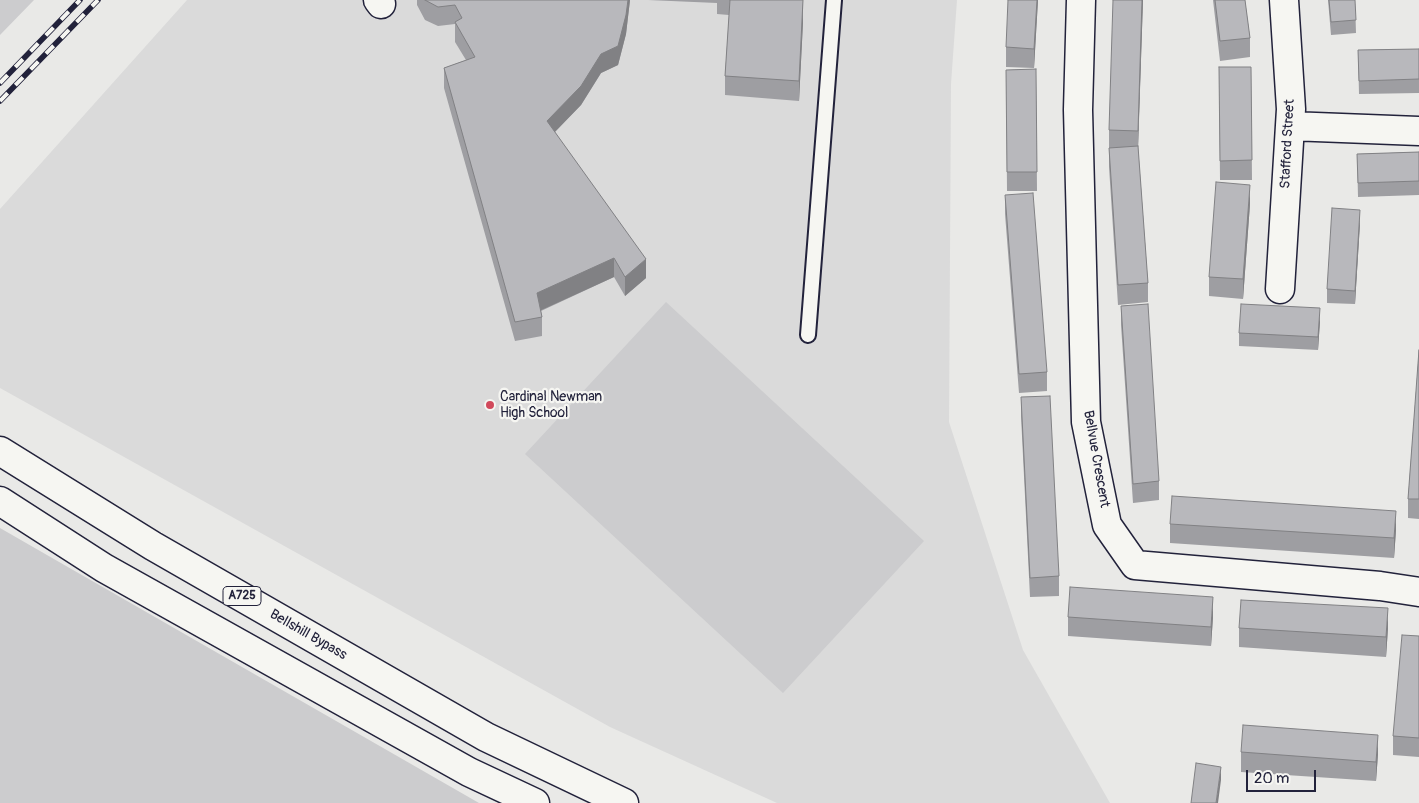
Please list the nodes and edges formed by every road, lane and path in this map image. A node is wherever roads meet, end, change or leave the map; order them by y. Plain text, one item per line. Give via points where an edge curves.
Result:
1 (834, 0) edge
2 (1081, 0) edge
3 (1284, 0) edge
4 (1290, 126) junction
5 (1419, 131) edge
6 (1280, 289) dead end
7 (808, 335) dead end
8 (0, 451) edge
9 (0, 501) edge
10 (1419, 592) edge
11 (535, 803) edge
12 (624, 803) edge

1 - 7 lane
2 - 10 main road, Bellvue Crescent via 1078,110 1086,422 1107,525 1135,565
3 - 4 main road, Stafford Street
4 - 5 main road
4 - 6 main road, Stafford Street
8 - 12 main road, Bellshill Bypass / A725 via 153,546 486,737
9 - 11 main road via 104,568 469,772

